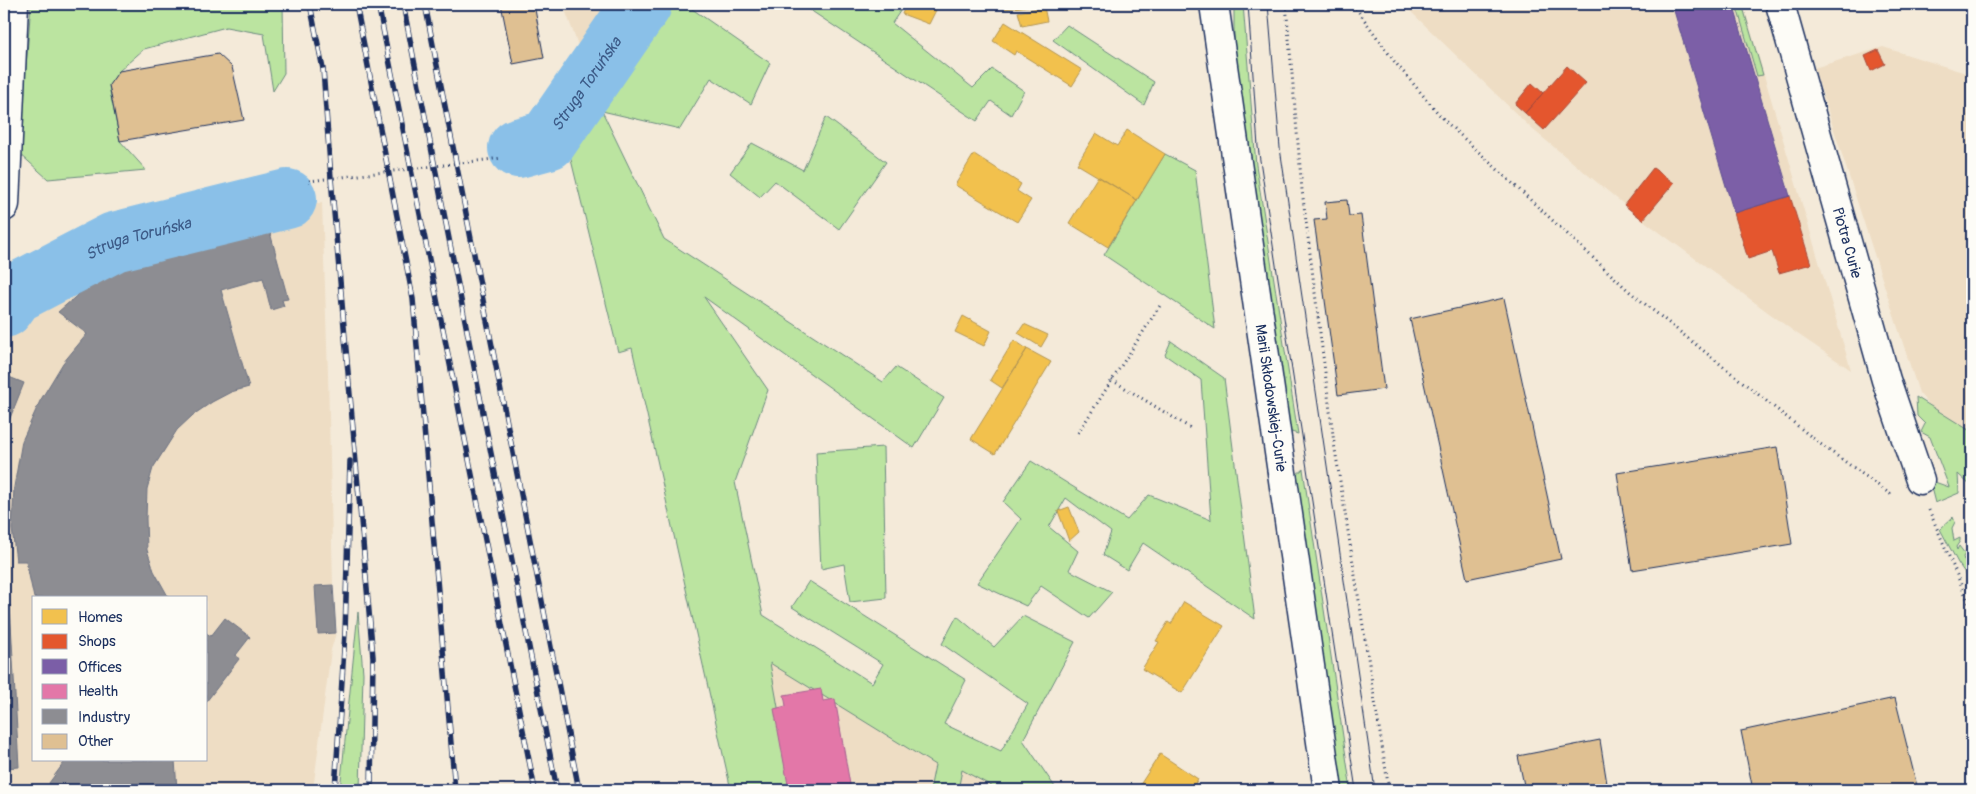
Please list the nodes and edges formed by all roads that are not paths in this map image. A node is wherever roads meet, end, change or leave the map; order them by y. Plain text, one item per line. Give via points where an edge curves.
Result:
1 (14, 4) edge
2 (1214, 4) edge
3 (1780, 4) edge
4 (4, 207) edge
5 (1920, 480) road end
6 (1328, 790) edge

1 - 4 street
2 - 6 street, Marii Skłodowskiej-Curie
3 - 5 street, Piotra Curie via 1886,380

